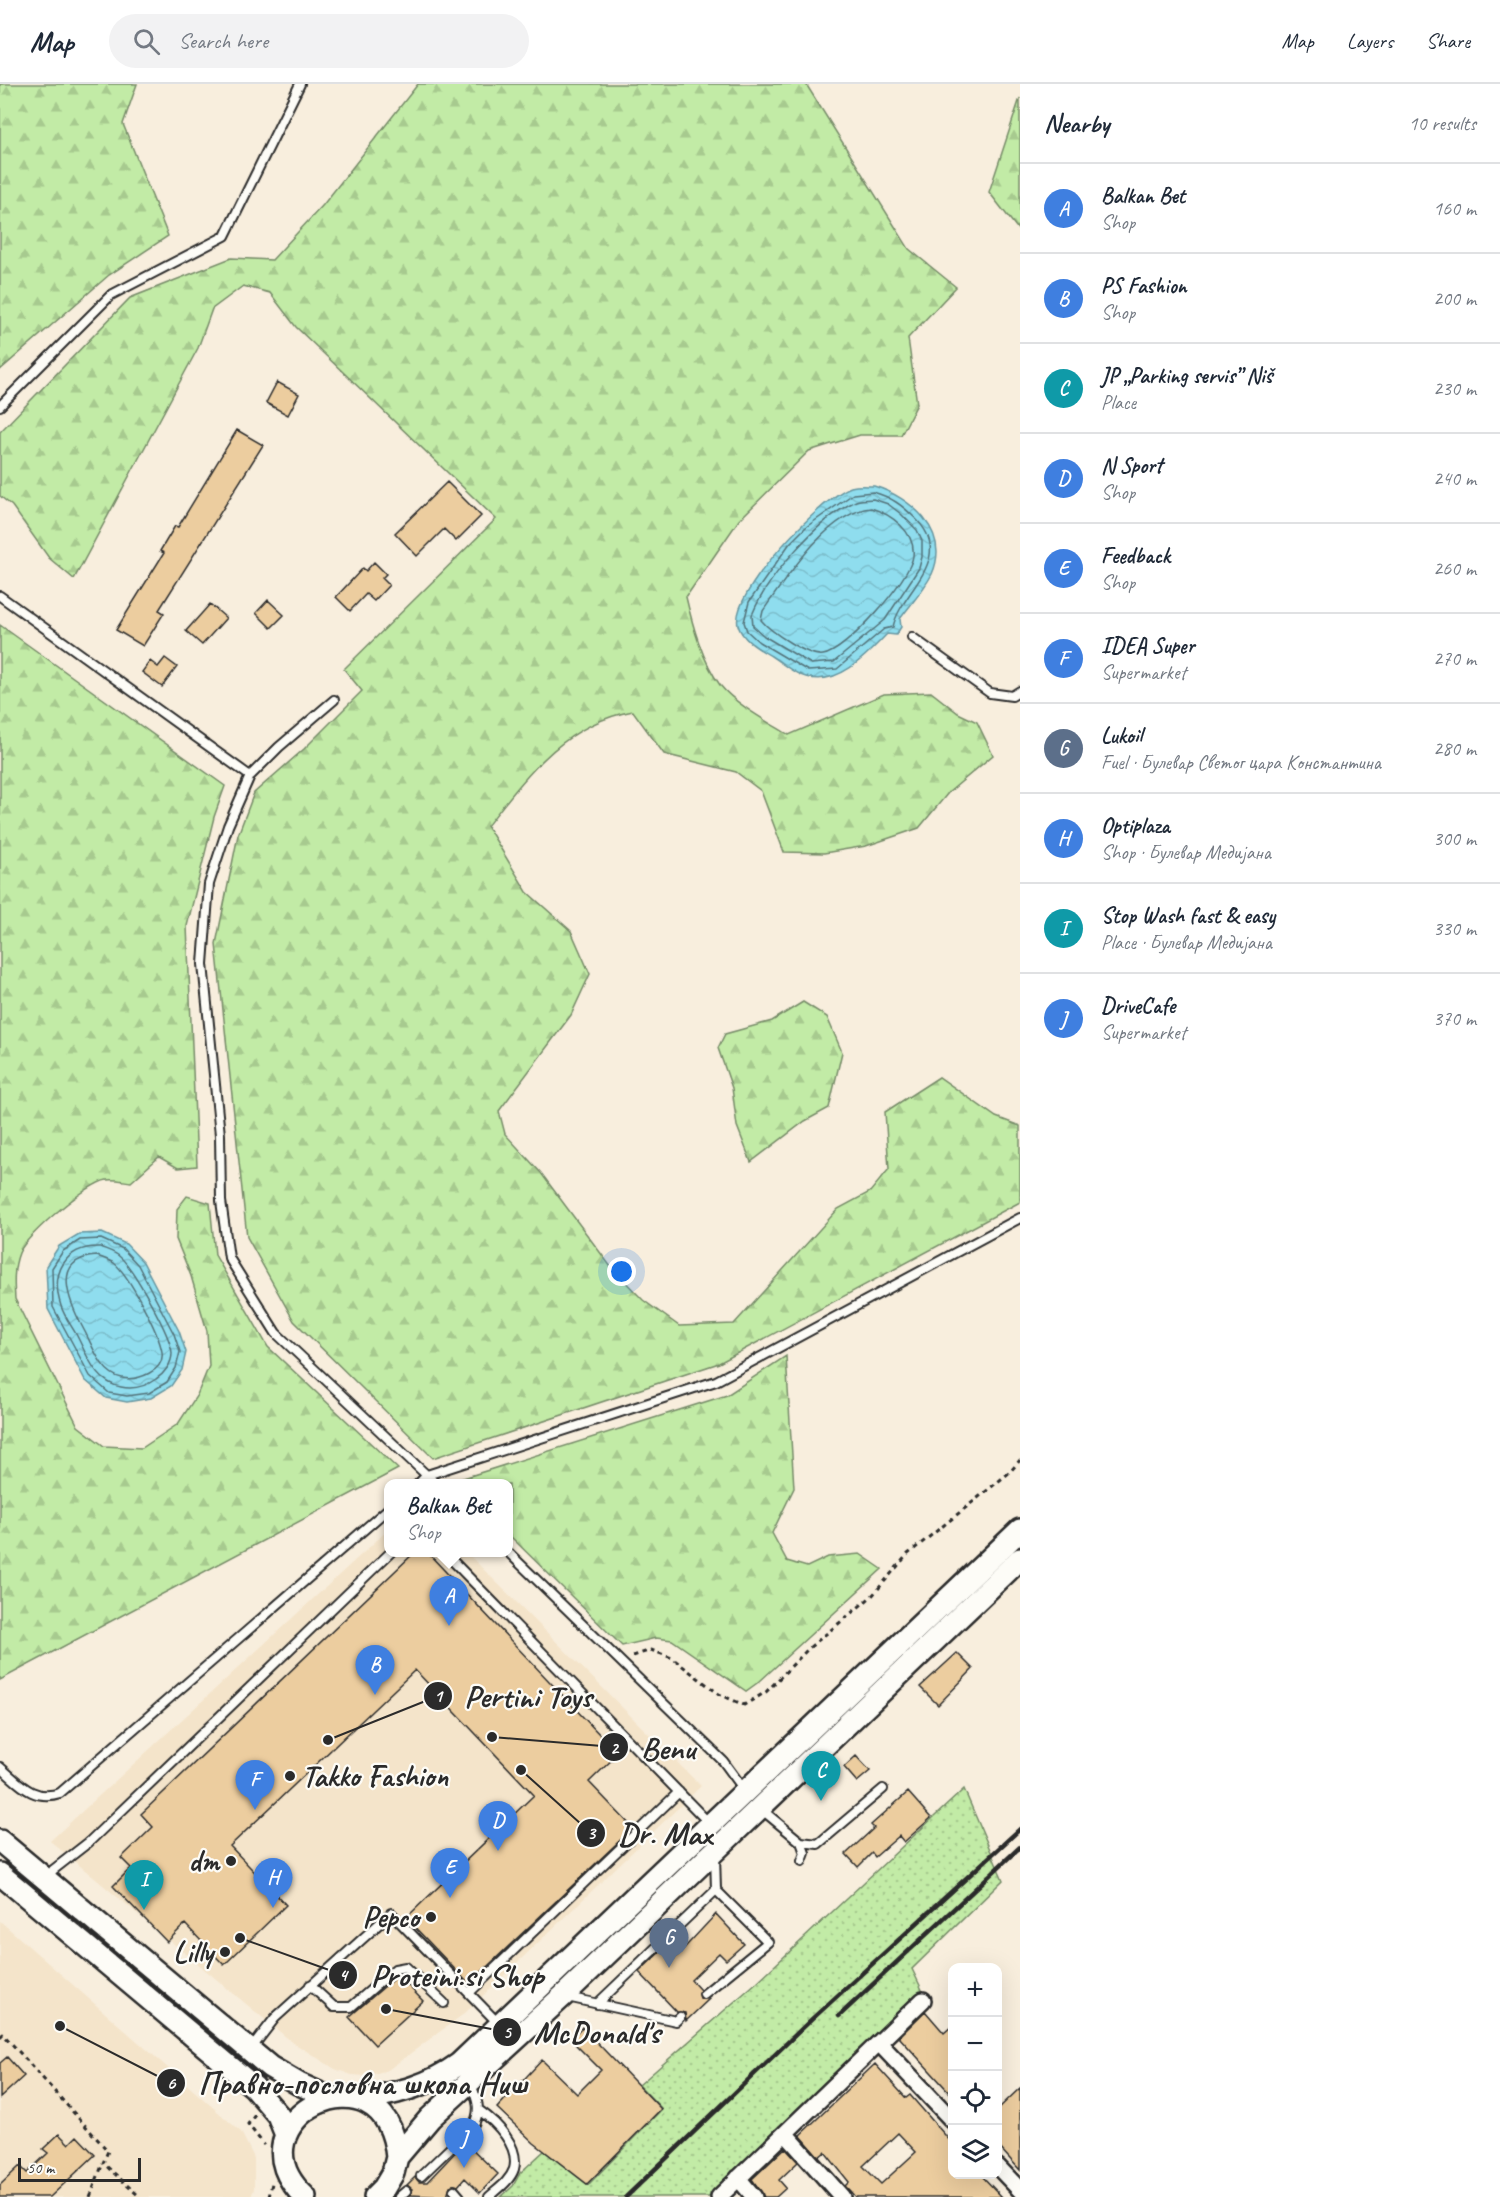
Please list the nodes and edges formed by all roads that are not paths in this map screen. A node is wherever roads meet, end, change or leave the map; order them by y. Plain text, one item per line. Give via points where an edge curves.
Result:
1 (300, 84) edge
2 (0, 406) edge
3 (0, 596) edge
4 (912, 637) dead end
5 (1020, 691) edge
6 (334, 700) dead end
7 (250, 776) junction
8 (1020, 1218) edge
9 (427, 1475) junction
10 (423, 1479) edge
11 (431, 1479) edge
12 (384, 1512) edge
13 (1020, 1530) edge
14 (386, 1557) edge
15 (449, 1557) edge
16 (513, 1557) edge
17 (1020, 1559) edge
18 (0, 1767) edge
19 (883, 1789) dead end
20 (745, 1791) junction
21 (679, 1792) junction
22 (759, 1807) junction
23 (710, 1824) junction
24 (0, 1841) edge
25 (801, 1842) junction
26 (715, 1850) junction
27 (802, 1861) dead end
28 (0, 1874) edge
29 (46, 1880) junction
30 (716, 1890) junction
31 (310, 1985) junction
32 (469, 1993) junction
33 (704, 1994) dead end
34 (563, 1996) junction
35 (923, 2000) dead end
36 (444, 2003) dead end
37 (597, 2004) junction
38 (680, 2017) dead end
39 (500, 2025) junction
40 (879, 2043) junction
41 (250, 2050) junction
42 (470, 2082) junction
43 (328, 2097) junction
44 (361, 2100) junction
45 (480, 2111) junction
46 (948, 2116) edge
47 (785, 2133) junction
48 (286, 2135) junction
49 (397, 2157) junction
50 (1002, 2171) edge
51 (287, 2172) junction
52 (421, 2176) dead end
53 (738, 2178) junction
54 (454, 2190) dead end
55 (1020, 2190) edge
56 (406, 2191) dead end
57 (281, 2197) edge
58 (305, 2197) edge
59 (375, 2197) edge
60 (399, 2197) edge
61 (460, 2197) edge
62 (489, 2197) edge
63 (719, 2197) edge
64 (754, 2197) edge
65 (842, 2197) edge

1 - 2 lane via 225,236 111,295
3 - 7 lane
4 - 5 lane via 990,693 1012,696
6 - 7 lane
7 - 9 lane via 209,884 203,964 229,1258 276,1333
8 - 9 lane via 716,1381
9 - 10 lane
9 - 11 lane
12 - 18 lane via 60,1793 48,1797 32,1794
13 - 20 main road
14 - 29 lane
15 - 21 lane
16 - 20 lane via 728,1766
17 - 22 main road
19 - 25 lane via 823,1842
20 - 22 lane
20 - 23 main road
21 - 23 lane
21 - 32 lane
22 - 25 lane
22 - 26 main road
23 - 39 main road
24 - 29 main road
25 - 27 lane via 805,1853
26 - 30 lane
26 - 34 main road
28 - 48 main road via 254,2087 278,2115
29 - 41 main road
30 - 33 lane via 768,1942
30 - 37 lane
31 - 32 lane via 391,1913
31 - 36 lane via 334,2007 355,2006 402,1966 412,1970
31 - 41 lane
32 - 39 lane
34 - 37 lane
34 - 42 main road
35 - 40 street
37 - 38 lane via 676,2021
39 - 44 main road via 442,2076 408,2091
40 - 46 street
40 - 47 street
41 - 43 main road via 291,2080
42 - 45 lane
42 - 49 main road via 429,2118
43 - 44 main road
43 - 48 main road via 303,2111
44 - 49 main road via 388,2122
45 - 52 lane via 473,2126 433,2170
45 - 62 lane via 497,2124 515,2159 510,2177
47 - 53 street
47 - 65 street
48 - 51 main road
49 - 59 main road via 393,2174
50 - 55 street
51 - 57 main road
51 - 58 main road
53 - 63 street
53 - 64 street
54 - 61 lane
56 - 60 lane

